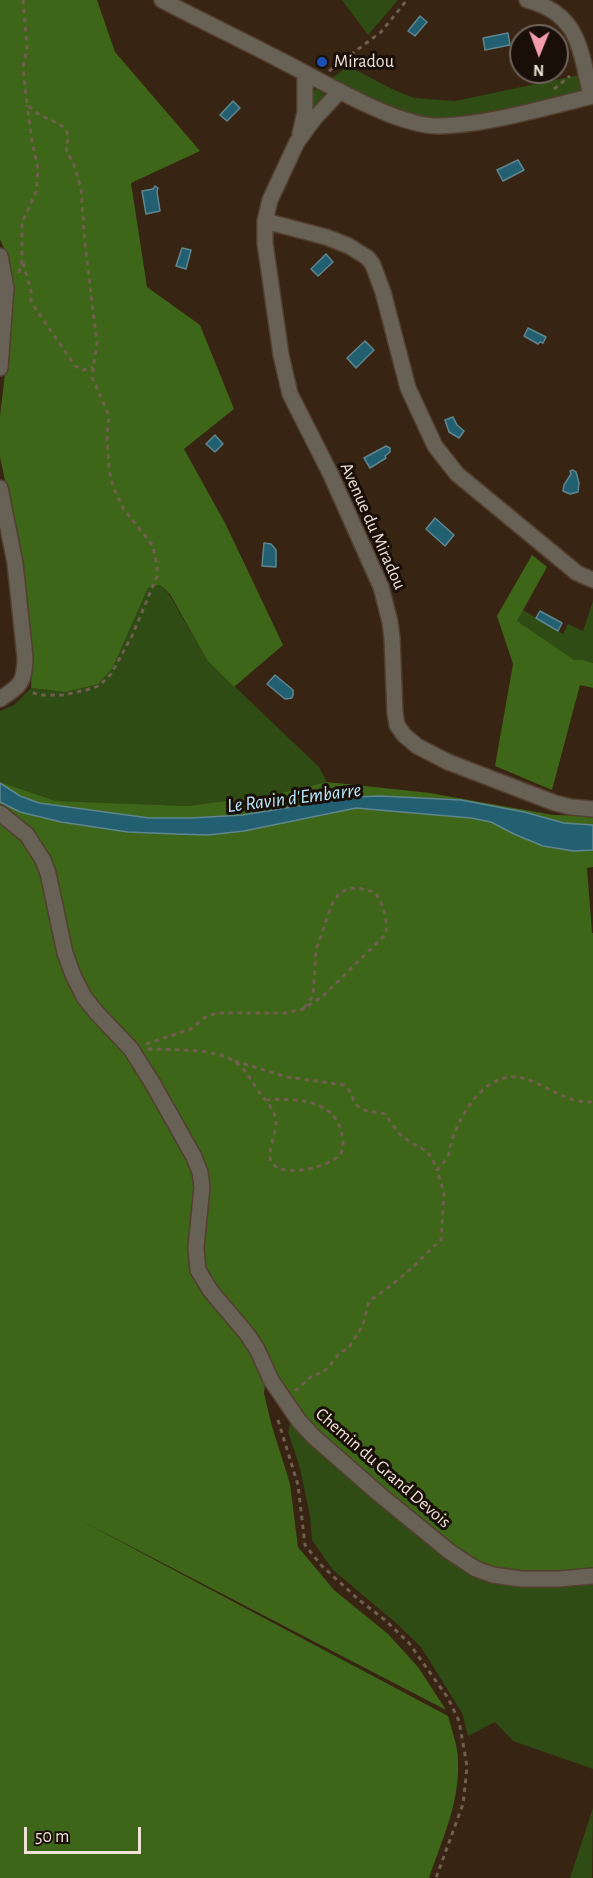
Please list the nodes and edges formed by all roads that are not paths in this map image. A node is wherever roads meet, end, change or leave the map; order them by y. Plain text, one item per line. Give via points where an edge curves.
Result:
1 (162, 0) edge
2 (526, 0) edge
3 (305, 73) junction
4 (340, 91) junction
5 (592, 96) edge
6 (297, 142) junction
7 (265, 221) junction
8 (0, 256) edge
9 (0, 368) edge
10 (0, 488) edge
11 (593, 580) edge
12 (0, 699) edge
13 (593, 808) edge
14 (0, 813) edge
15 (593, 1576) edge

1 - 3 street
2 - 5 street via 553,10 573,30
3 - 4 street via 322,73
3 - 6 street, Avenue du Miradou via 305,112
4 - 5 street via 404,120 440,126 485,121
4 - 6 street, Avenue du Miradou
6 - 7 street, Avenue du Miradou via 270,200
7 - 11 street via 326,237 368,258 383,292 408,388 435,446 457,474 577,573
7 - 13 street, Avenue du Miradou via 266,252 285,375 297,410 381,587 392,630 397,725 417,746 448,762 555,803
8 - 9 street via 6,288
10 - 12 street via 15,562 26,669 19,687
14 - 15 street, Chemin du Grand Devois via 27,835 43,860 65,953 84,997 130,1049 194,1157 200,1172 202,1202 196,1248 198,1270 257,1349 282,1406 379,1494 469,1565 493,1575 521,1579

